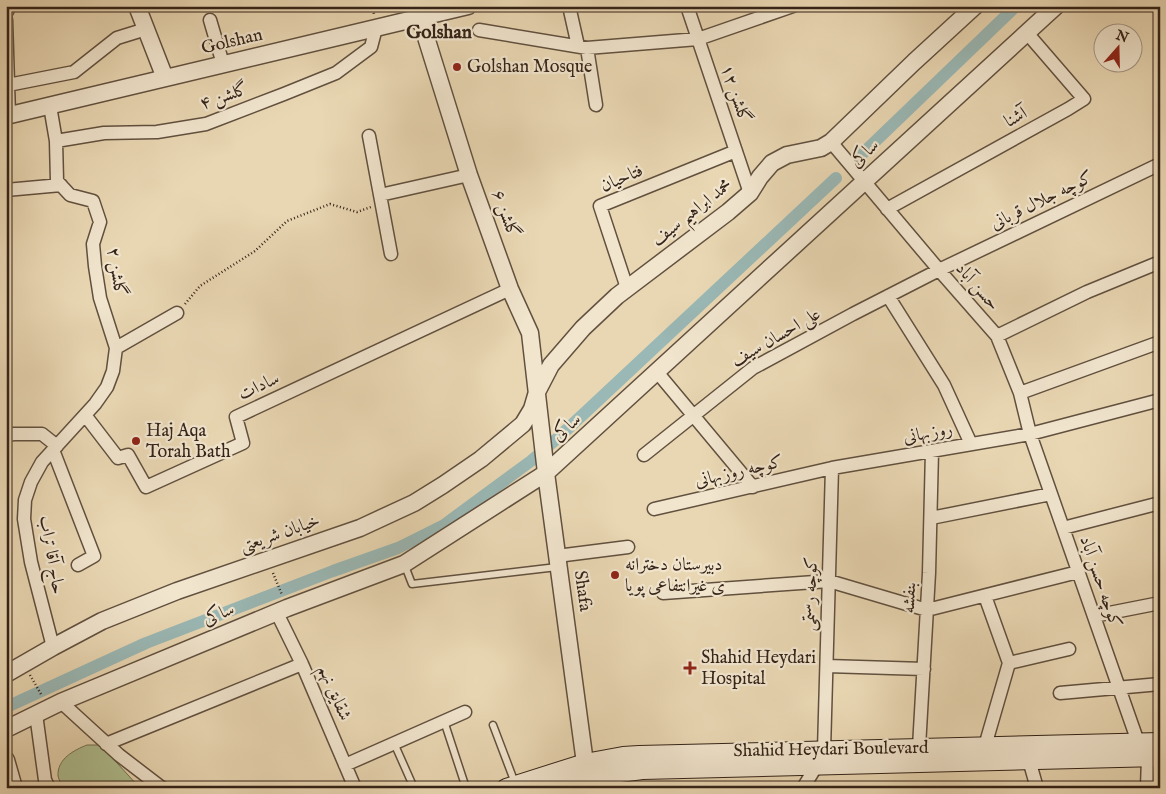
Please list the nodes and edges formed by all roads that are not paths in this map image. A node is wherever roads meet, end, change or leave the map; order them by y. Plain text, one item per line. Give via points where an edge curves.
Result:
1 (10, 6) edge
2 (137, 6) edge
3 (569, 6) edge
4 (687, 6) edge
5 (793, 6) edge
6 (975, 6) edge
7 (1056, 6) edge
8 (464, 7) edge
9 (443, 9) edge
10 (6, 13) edge
11 (420, 18) junction
12 (6, 20) edge
13 (210, 20) dead end
14 (376, 28) junction
15 (146, 29) junction
16 (479, 30) dead end
17 (1027, 33) junction
18 (698, 39) junction
19 (582, 47) junction
20 (223, 64) junction
21 (165, 78) junction
22 (8, 85) junction
23 (596, 105) dead end
24 (50, 106) junction
25 (8, 116) edge
26 (369, 136) dead end
27 (56, 141) junction
28 (830, 142) junction
29 (736, 151) junction
30 (1160, 164) edge
31 (470, 175) junction
32 (864, 182) junction
33 (61, 185) junction
34 (6, 190) edge
35 (750, 193) junction
36 (381, 199) junction
37 (887, 209) junction
38 (391, 254) dead end
39 (1160, 262) edge
40 (939, 270) junction
41 (627, 288) junction
42 (510, 289) junction
43 (888, 296) junction
44 (177, 313) road end
45 (997, 336) junction
46 (1160, 342) edge
47 (116, 348) junction
48 (657, 372) junction
49 (537, 392) junction
50 (1020, 393) junction
51 (1160, 400) edge
52 (85, 415) junction
53 (694, 415) junction
54 (541, 425) joint
55 (1030, 434) junction
56 (6, 435) edge
57 (971, 444) junction
58 (55, 448) junction
59 (932, 451) junction
60 (644, 455) dead end
61 (546, 468) junction
62 (832, 468) junction
63 (753, 487) junction
64 (1051, 494) junction
65 (1160, 503) edge
66 (654, 510) dead end
67 (931, 518) junction
68 (1063, 528) junction
69 (628, 547) dead end
70 (558, 561) junction
71 (404, 564) junction
72 (78, 565) dead end
73 (1078, 572) junction
74 (829, 581) junction
75 (663, 593) dead end
76 (985, 596) junction
77 (1160, 603) edge
78 (280, 607) junction
79 (927, 610) junction
80 (1094, 616) junction
81 (53, 647) junction
82 (1069, 649) dead end
83 (1009, 663) junction
84 (302, 664) junction
85 (827, 666) junction
86 (924, 669) junction
87 (6, 674) edge
88 (1160, 684) edge
89 (1119, 689) junction
90 (1060, 692) dead end
91 (61, 702) junction
92 (465, 712) dead end
93 (36, 714) junction
94 (444, 720) junction
95 (494, 725) dead end
96 (6, 729) edge
97 (1160, 742) edge
98 (394, 743) junction
99 (106, 744) junction
100 (985, 746) junction
101 (919, 748) junction
102 (1146, 753) edge
103 (821, 758) junction
104 (6, 760) edge
105 (1029, 760) junction
106 (345, 765) junction
107 (588, 777) edge
108 (511, 786) edge
109 (14, 788) edge
110 (49, 788) edge
111 (162, 788) edge
112 (355, 788) edge
113 (414, 788) edge
114 (466, 788) edge
115 (559, 788) edge
116 (803, 788) edge
117 (1037, 788) edge
118 (1147, 788) edge

1 - 10 street
2 - 15 street
3 - 19 street
4 - 18 street, گلشن ۱۲
5 - 18 street
6 - 28 street, محمد ابراهیم سیف
7 - 17 street, ساکی
8 - 9 street, Golshan
9 - 11 street, Golshan
11 - 14 street, Golshan
11 - 31 street, گلشن ۶
12 - 22 street
13 - 20 street
14 - 20 street, Golshan
14 - 27 street, گلشن ۴ via 371,47 336,73 206,124 158,132 104,133
15 - 21 street
15 - 22 street via 117,38 74,72
16 - 19 street
17 - 32 street, ساکی
17 - 37 street, آشنا via 1084,99
18 - 19 street
18 - 29 street, گلشن ۱۲
19 - 23 street
20 - 21 street, Golshan
21 - 24 street, Golshan
22 - 25 street
24 - 25 street, Golshan
24 - 27 street
26 - 36 street
27 - 33 street via 57,180
28 - 32 street, حسن آباد
28 - 35 street, محمد ابراهیم سیف via 821,148 787,155 772,163
29 - 35 street, گلشن ۱۲
29 - 41 street, فتاحیان via 600,206
30 - 40 street, کوچه جلال قربانی
31 - 36 street
31 - 42 street, گلشن ۶
32 - 37 street, حسن آباد
32 - 48 street, ساکی
33 - 34 street
33 - 47 street, گلشن ۲ via 70,195 93,201 100,222 93,244 94,266
35 - 41 street, محمد ابراهیم سیف
36 - 38 street
37 - 40 street, حسن آباد
39 - 45 street via 1087,292
40 - 43 street, علی احسان سیف
40 - 45 street, حسن آباد
41 - 49 street, محمد ابراهیم سیف via 576,336 551,365
42 - 49 street, گلشن ۶ via 530,333
42 - 52 street, سادات via 236,417 243,443 146,487 128,456 118,458
43 - 53 street, علی احسان سیف via 753,368
43 - 57 street via 944,385
44 - 47 street
45 - 50 street, حسن آباد
46 - 50 street
47 - 52 street, حاج آقا تراب via 107,388
48 - 53 street
48 - 61 street, ساکی
49 - 54 street, گلشن ۶
49 - 81 street, خیابان شریعتی via 523,424 481,459 414,503 352,531 177,591 102,621
50 - 55 street, حسن آباد
51 - 55 street, روزبهانی
52 - 58 street, حاج آقا تراب
53 - 60 street, علی احسان سیف
53 - 63 street
54 - 61 street, Shafa
55 - 57 street, روزبهانی
55 - 64 street, کوچه حسن آباد
56 - 58 street via 42,434
57 - 59 street, روزبهانی
58 - 72 street via 94,556
58 - 81 street, حاج آقا تراب via 42,462 31,482 25,500 24,519 30,562
59 - 62 street, روزبهانی
59 - 67 street, بنفشه
61 - 70 street, Shafa
61 - 71 street, ساکی
62 - 63 street, کوچه روزبهانی
62 - 74 street, کوچه رستمی
63 - 66 street, کوچه روزبهانی
64 - 67 street
64 - 68 street, کوچه حسن آباد
65 - 68 street
67 - 79 street, بنفشه
68 - 73 street, کوچه حسن آباد
69 - 70 street
70 - 71 lane via 412,584
70 - 107 street, Shafa
71 - 78 street, ساکی via 287,608
73 - 76 street
73 - 80 street, کوچه حسن آباد
74 - 75 street
74 - 79 street
74 - 85 street, کوچه رستمی
76 - 79 street
76 - 83 street
77 - 80 street
78 - 84 street, شقایق نهم
78 - 91 street, ساکی
79 - 86 street, بنفشه
80 - 89 street, کوچه حسن آباد
81 - 87 street, خیابان شریعتی
82 - 83 street
83 - 100 street
84 - 99 street
84 - 106 street, شقایق نهم
85 - 86 street
85 - 103 street, کوچه رستمی
86 - 101 street, بنفشه
88 - 89 street
89 - 90 street
89 - 102 street, کوچه حسن آباد
91 - 93 street, ساکی
91 - 99 street
92 - 94 street
93 - 96 street, ساکی
93 - 110 street via 45,780
94 - 98 street
94 - 114 lane
95 - 108 lane
97 - 102 main road, Shahid Heydari Boulevard
98 - 106 street
98 - 113 lane
99 - 111 street
100 - 101 main road, Shahid Heydari Boulevard
100 - 102 main road, Shahid Heydari Boulevard
101 - 103 main road, Shahid Heydari Boulevard
102 - 105 main road, Shahid Heydari Boulevard
102 - 118 street
103 - 105 main road, Shahid Heydari Boulevard
103 - 107 main road, Shahid Heydari Boulevard via 642,770
103 - 116 street
104 - 109 street
105 - 117 street
106 - 112 street, شقایق نهم
107 - 108 main road, Shahid Heydari Boulevard
107 - 115 main road, Shahid Heydari Boulevard

